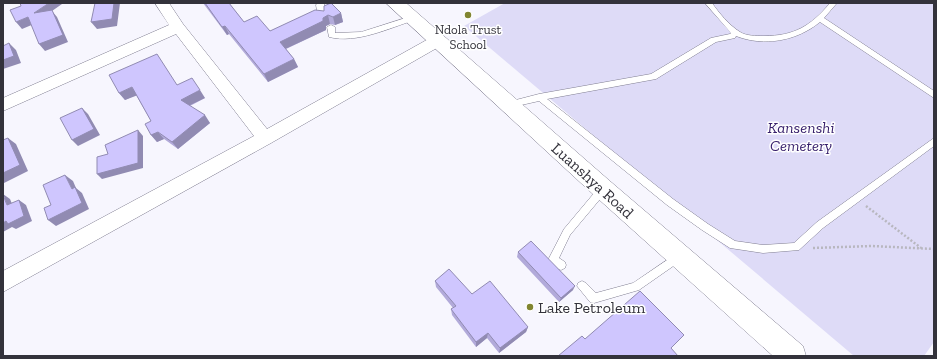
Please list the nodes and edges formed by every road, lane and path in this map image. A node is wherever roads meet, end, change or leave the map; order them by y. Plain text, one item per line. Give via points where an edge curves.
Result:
1 (162, 3) edge
2 (321, 3) edge
3 (395, 3) edge
4 (708, 3) edge
5 (834, 3) edge
6 (322, 17) edge
7 (412, 18) junction
8 (820, 19) junction
9 (178, 27) junction
10 (331, 27) edge
11 (735, 33) junction
12 (437, 40) junction
13 (934, 95) edge
14 (539, 97) junction
15 (3, 105) edge
16 (508, 105) junction
17 (265, 138) junction
18 (934, 141) edge
19 (603, 189) junction
20 (856, 199) junction
21 (796, 247) junction
22 (921, 249) junction
23 (934, 249) edge
24 (679, 257) junction
25 (561, 266) dead end
26 (3, 282) edge
27 (582, 286) dead end
28 (793, 356) edge

1 - 9 street
2 - 6 lane
3 - 7 highway, Luanshya Road
4 - 11 lane
5 - 8 lane
7 - 10 lane via 354,35 332,35
7 - 12 highway, Luanshya Road
8 - 11 lane via 798,35 775,40
8 - 13 lane
9 - 15 street
9 - 17 street
11 - 14 lane via 714,40 653,77
12 - 16 highway, Luanshya Road
12 - 17 street
14 - 16 lane
14 - 21 lane via 670,202 733,245 763,249
16 - 19 highway, Luanshya Road
17 - 26 street
18 - 20 lane
19 - 24 highway, Luanshya Road
19 - 25 lane via 567,232 553,260
20 - 21 lane via 820,225
20 - 22 path
21 - 22 path via 872,246
22 - 23 path
24 - 27 lane via 635,287 594,298
24 - 28 highway, Luanshya Road

